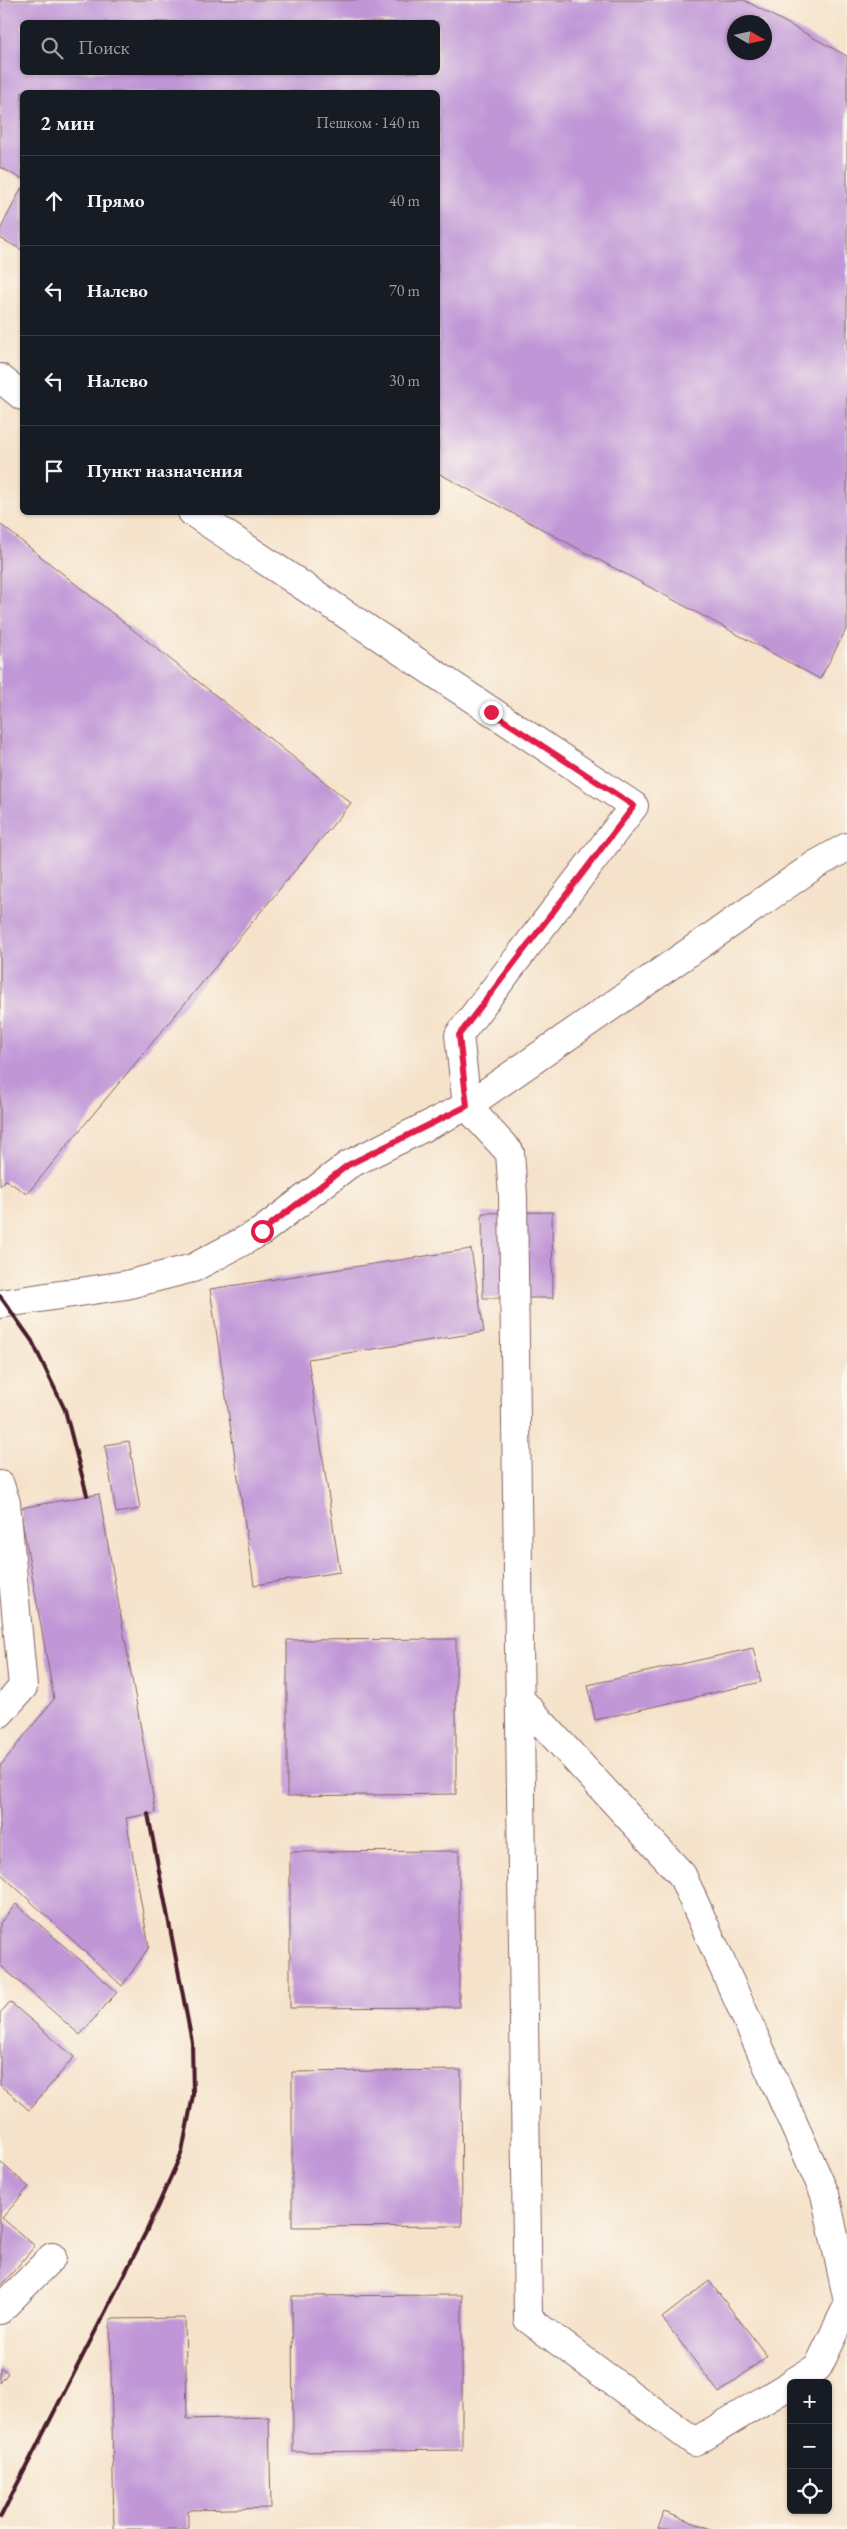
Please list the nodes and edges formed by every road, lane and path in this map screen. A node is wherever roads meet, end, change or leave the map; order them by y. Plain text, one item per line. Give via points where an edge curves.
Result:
1 (0, 378) edge
2 (20, 394) edge
3 (197, 515) edge
4 (847, 847) edge
5 (467, 1106) junction
6 (0, 1304) edge
7 (0, 1485) edge
8 (520, 1698) junction
9 (0, 1713) edge
10 (52, 2257) dead end
11 (847, 2297) edge
12 (847, 2307) edge
13 (0, 2310) edge
14 (798, 2379) edge
15 (787, 2385) edge

1 - 2 lane
3 - 5 lane via 634,806 459,1035
4 - 5 lane via 815,864
5 - 6 lane via 348,1165 262,1231 193,1268 126,1285
5 - 8 lane via 510,1153
7 - 9 lane via 6,1503 23,1687
8 - 11 lane via 682,1875 825,2194
8 - 15 lane via 528,2320 695,2442
10 - 13 lane
12 - 14 lane via 818,2367

